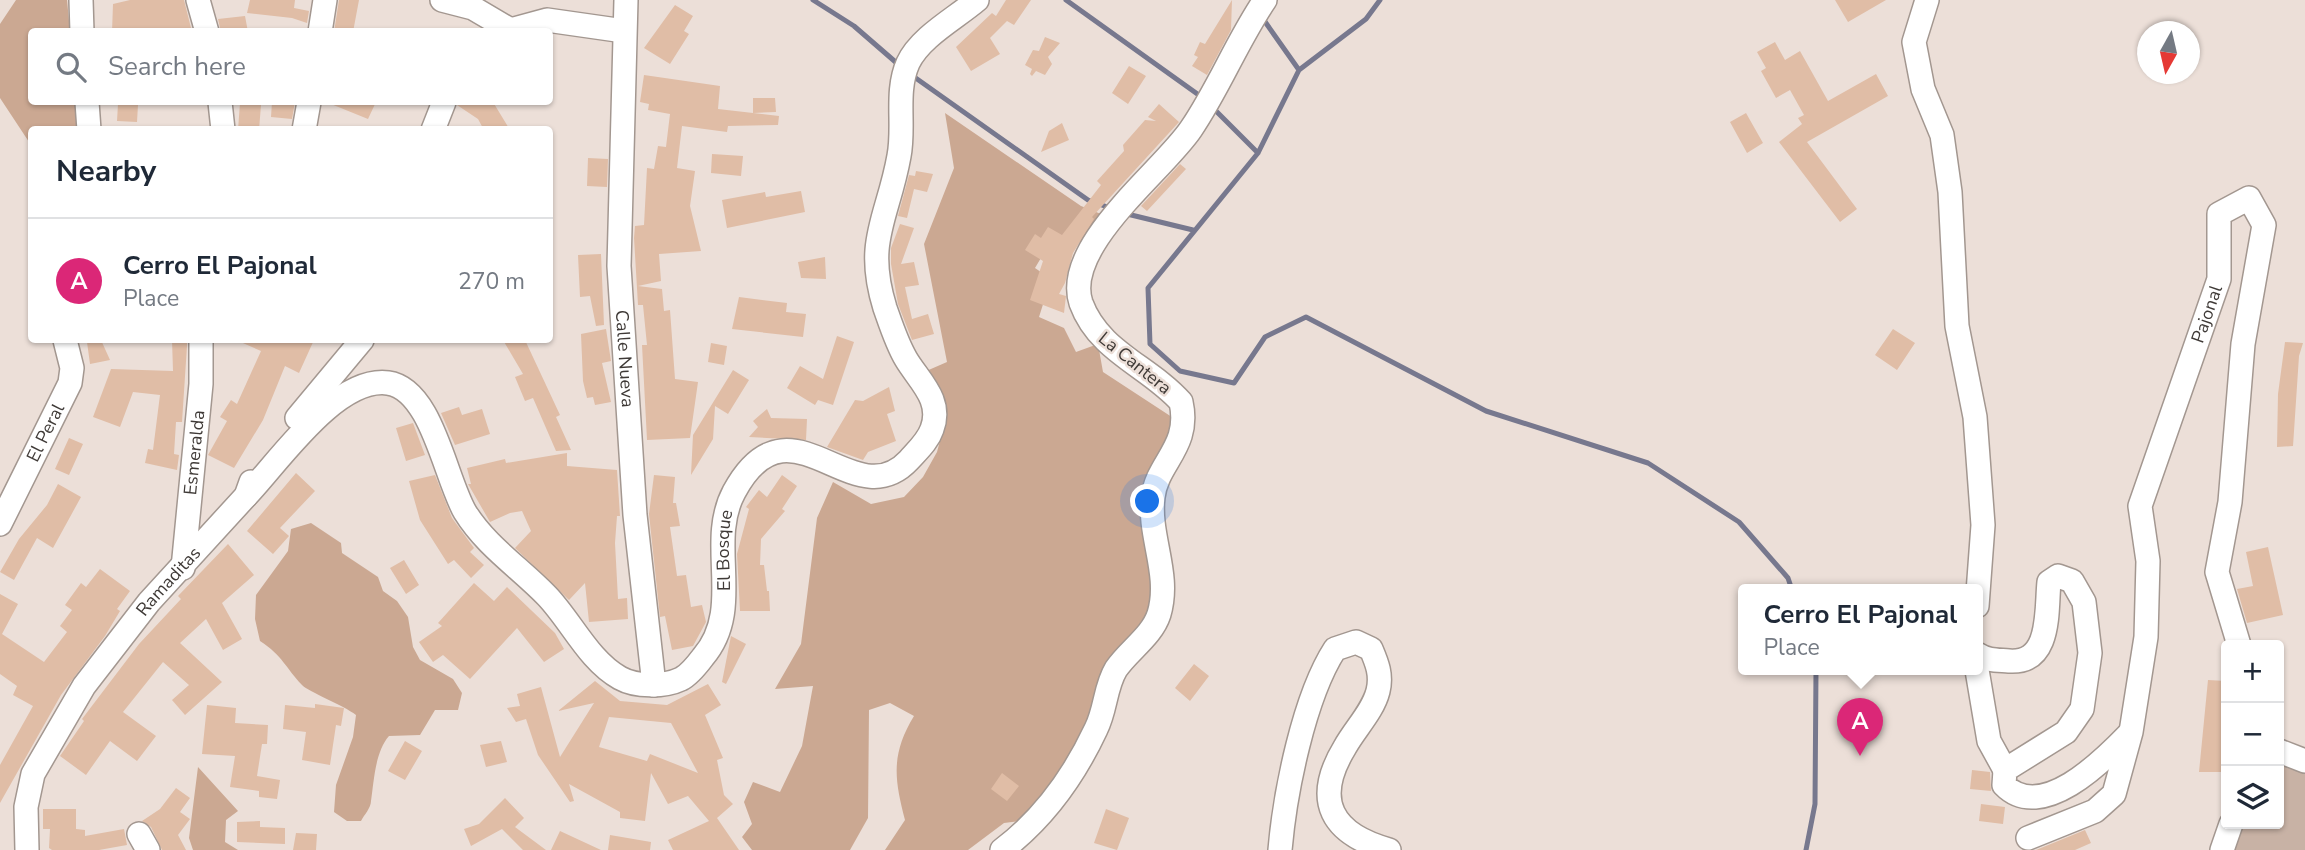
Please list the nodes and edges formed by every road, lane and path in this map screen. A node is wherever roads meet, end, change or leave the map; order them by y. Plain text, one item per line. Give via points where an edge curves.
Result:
1 (81, 0) edge
2 (198, 0) edge
3 (325, 0) edge
4 (443, 0) edge
5 (626, 0) edge
6 (977, 0) edge
7 (1265, 0) edge
8 (1927, 0) edge
9 (82, 28) edge
10 (206, 28) edge
11 (321, 28) edge
12 (502, 28) edge
13 (513, 28) edge
14 (624, 31) junction
15 (87, 105) edge
16 (220, 105) edge
17 (308, 105) edge
18 (443, 105) edge
19 (89, 126) edge
20 (223, 126) edge
21 (305, 126) edge
22 (435, 126) edge
23 (66, 343) edge
24 (201, 343) edge
25 (359, 343) edge
26 (246, 496) junction
27 (0, 524) edge
28 (183, 568) junction
29 (1979, 584) edge
30 (2237, 640) edge
31 (1983, 658) edge
32 (1978, 675) edge
33 (654, 685) junction
34 (2131, 732) junction
35 (2284, 753) edge
36 (2305, 761) edge
37 (2005, 770) junction
38 (2229, 829) edge
39 (2028, 838) dead end
40 (27, 850) edge
41 (1002, 850) edge
42 (1280, 850) edge
43 (1389, 850) edge
44 (2222, 850) edge

1 - 9 street
2 - 10 street
3 - 11 street
4 - 12 street via 473,8
5 - 14 street, Calle Nueva
6 - 33 street, El Bosque via 909,59 902,81 900,155 876,242 876,272 885,307 906,359 934,403 934,425 926,442 901,469 879,477 859,475 801,451 783,449 766,456 733,493 724,529 726,601 720,628 695,667 681,679
7 - 41 street, La Cantera via 1191,130 1112,218 1085,260 1080,300 1097,335 1181,402 1182,435 1153,494 1164,580 1159,615 1117,667 1096,731 1045,813
8 - 29 street via 1914,42 1923,89 1941,135 1950,192 1956,326 1975,417 1983,524
13 - 14 street via 547,20
14 - 33 street, Calle Nueva via 619,266 635,515
15 - 19 street
16 - 20 street
17 - 21 street
18 - 22 street
23 - 27 street, El Peral via 71,383
24 - 28 street, Esmeralda
25 - 26 street, Ramaditas via 256,466
26 - 28 street, Ramaditas
26 - 33 street via 320,412 367,386 387,383 405,389 420,403 465,512 487,541 547,596 606,668 634,683
28 - 40 street, Ramaditas via 149,602 84,686 33,774 26,807
30 - 34 street, Pajonal via 2217,572 2230,502 2243,344 2264,225 2249,198 2219,214 2219,279 2140,506 2148,561 2146,636
31 - 37 street via 2015,662 2038,650 2046,634 2049,582 2058,576 2072,581 2084,602 2090,653 2082,709 2067,732
32 - 37 street via 1989,741
34 - 37 street via 2095,770 2046,795 2028,798 2013,794 2004,785
34 - 39 street, Pajonal via 2114,794 2095,811
35 - 36 street
38 - 44 street
42 - 43 street via 1303,726 1319,677 1335,649 1356,642 1371,649 1380,667 1378,692 1333,769 1328,797 1332,817 1350,834

